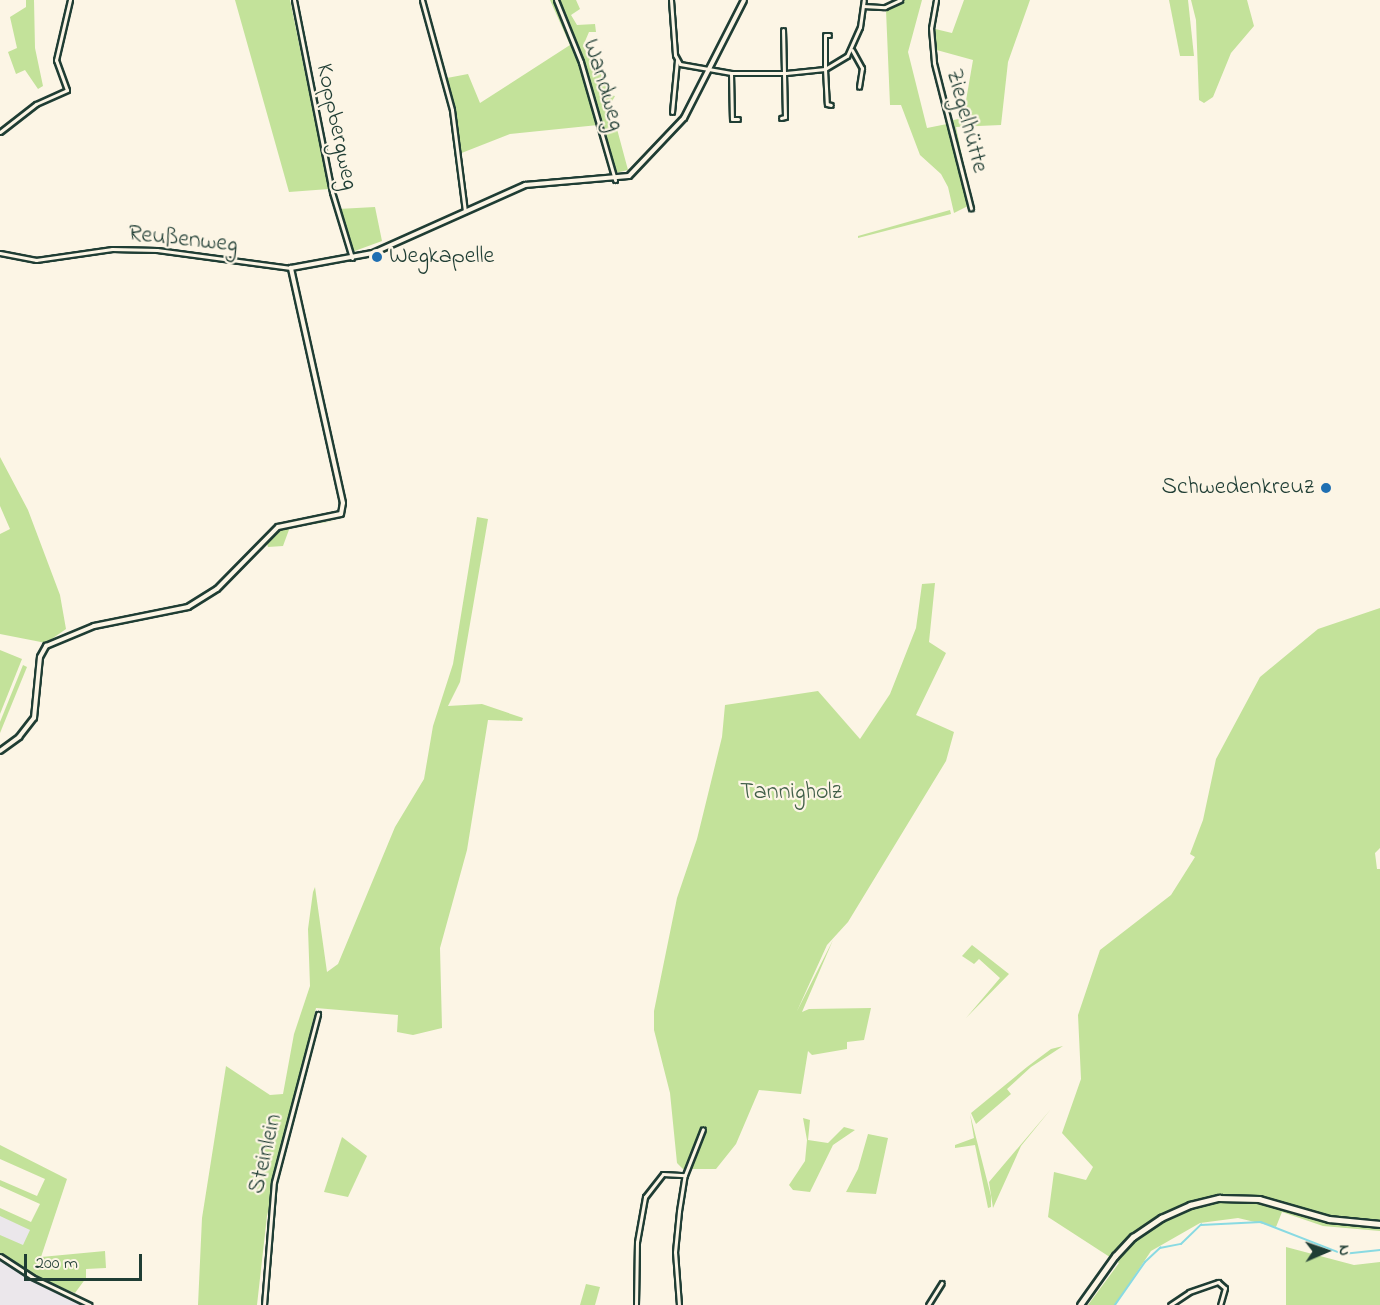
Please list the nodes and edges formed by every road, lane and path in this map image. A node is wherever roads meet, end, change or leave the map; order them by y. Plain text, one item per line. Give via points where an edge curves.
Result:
1 (70, 0) edge
2 (294, 0) edge
3 (422, 0) edge
4 (556, 0) edge
5 (670, 0) edge
6 (744, 0) edge
7 (864, 0) edge
8 (900, 0) edge
9 (936, 0) edge
10 (863, 6) junction
11 (783, 30) dead end
12 (829, 35) dead end
13 (852, 50) junction
14 (677, 60) junction
15 (709, 69) junction
16 (825, 69) junction
17 (731, 73) junction
18 (786, 73) junction
19 (859, 87) dead end
20 (831, 105) dead end
21 (672, 112) dead end
22 (781, 118) dead end
23 (738, 119) dead end
24 (0, 132) edge
25 (615, 180) junction
26 (971, 208) dead end
27 (465, 211) junction
28 (0, 254) edge
29 (352, 258) junction
30 (291, 268) junction
31 (0, 751) edge
32 (318, 1014) dead end
33 (703, 1129) dead end
34 (685, 1175) junction
35 (1380, 1224) edge
36 (0, 1256) edge
37 (942, 1283) dead end
38 (90, 1305) edge
39 (264, 1305) edge
40 (636, 1305) edge
41 (679, 1305) edge
42 (928, 1305) edge
43 (1080, 1305) edge
44 (1170, 1305) edge
45 (1220, 1305) edge

1 - 24 street via 56,60 67,90 36,104
2 - 29 street, Koppbergweg via 332,192
3 - 27 street via 452,110
4 - 25 street, Wandweg via 581,62
5 - 14 street
6 - 15 street
7 - 10 street
8 - 10 street via 885,7
9 - 26 street, Ziegelhütte via 931,42
10 - 13 street
11 - 18 street
12 - 16 street via 825,34
13 - 16 street
13 - 19 street via 862,68
14 - 15 street
14 - 21 street
15 - 17 street
15 - 25 street via 678,126 634,173
16 - 18 street
16 - 20 street via 827,104
17 - 18 street
17 - 23 street via 732,119
18 - 22 street via 785,117
25 - 27 street via 570,179 525,185
27 - 29 street via 378,251
28 - 30 street, Reußenweg via 36,260 112,249 157,250
29 - 30 street
30 - 31 street via 343,503 341,514 278,527 217,588 188,607 94,626 46,646 40,657 34,718 20,737
32 - 39 street, Steinlein via 274,1182
33 - 34 street
34 - 40 street via 658,1178 645,1197 638,1227
34 - 41 street via 675,1252
35 - 43 main road via 1337,1220 1259,1199 1219,1198 1190,1205 1133,1237
36 - 38 street via 32,1277
37 - 42 street
44 - 45 street via 1188,1292 1218,1282 1225,1288

